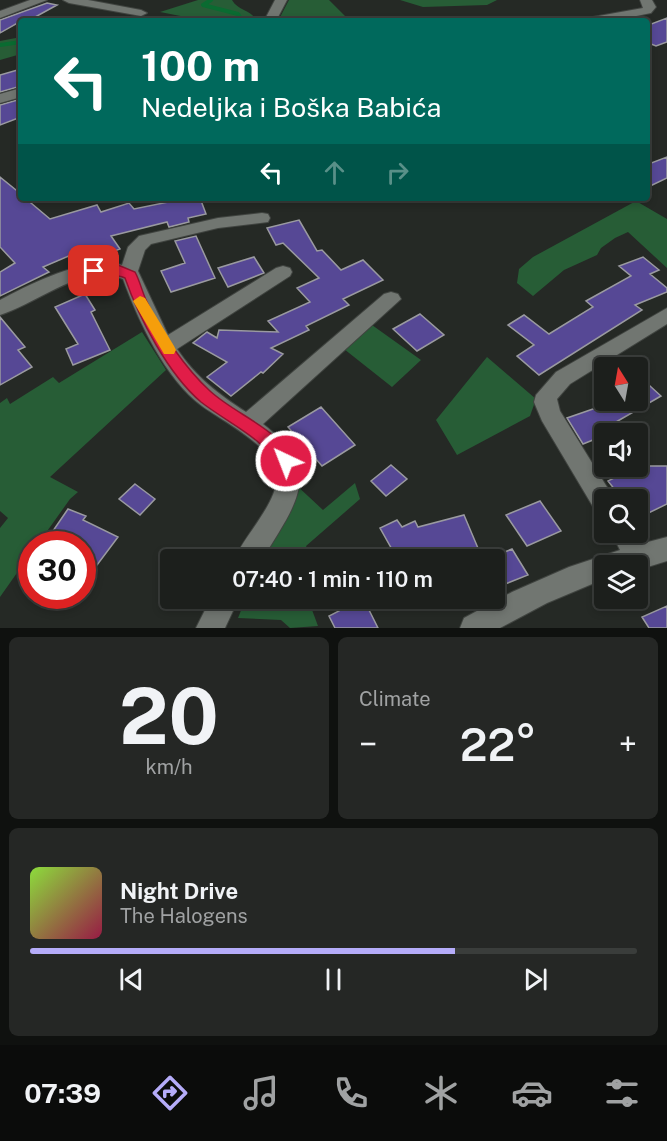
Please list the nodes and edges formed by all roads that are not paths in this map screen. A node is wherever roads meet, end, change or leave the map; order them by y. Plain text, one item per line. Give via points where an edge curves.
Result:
1 (41, 0) edge
2 (69, 0) edge
3 (280, 0) edge
4 (646, 0) edge
5 (141, 13) dead end
6 (0, 15) edge
7 (271, 18) edge
8 (609, 18) edge
9 (18, 93) edge
10 (0, 99) edge
11 (262, 218) dead end
12 (283, 272) dead end
13 (128, 273) junction
14 (391, 299) dead end
15 (0, 308) edge
16 (667, 315) edge
17 (166, 346) junction
18 (246, 425) junction
19 (596, 489) edge
20 (253, 549) edge
21 (667, 549) edge
22 (642, 555) edge
23 (594, 570) edge
24 (220, 609) edge
25 (210, 628) edge
26 (474, 628) edge

1 - 6 street
2 - 5 street
3 - 7 street
4 - 8 street via 650,7 647,11
9 - 10 street
11 - 13 street via 218,223 145,240 137,247
12 - 17 street
13 - 15 street via 118,269 94,271 38,289
13 - 17 street
14 - 18 street
16 - 19 street via 563,378 547,395 545,402 550,415
17 - 18 street via 205,396
18 - 20 street via 277,450 289,473 282,497
21 - 22 street
23 - 26 street via 525,598
24 - 25 street

